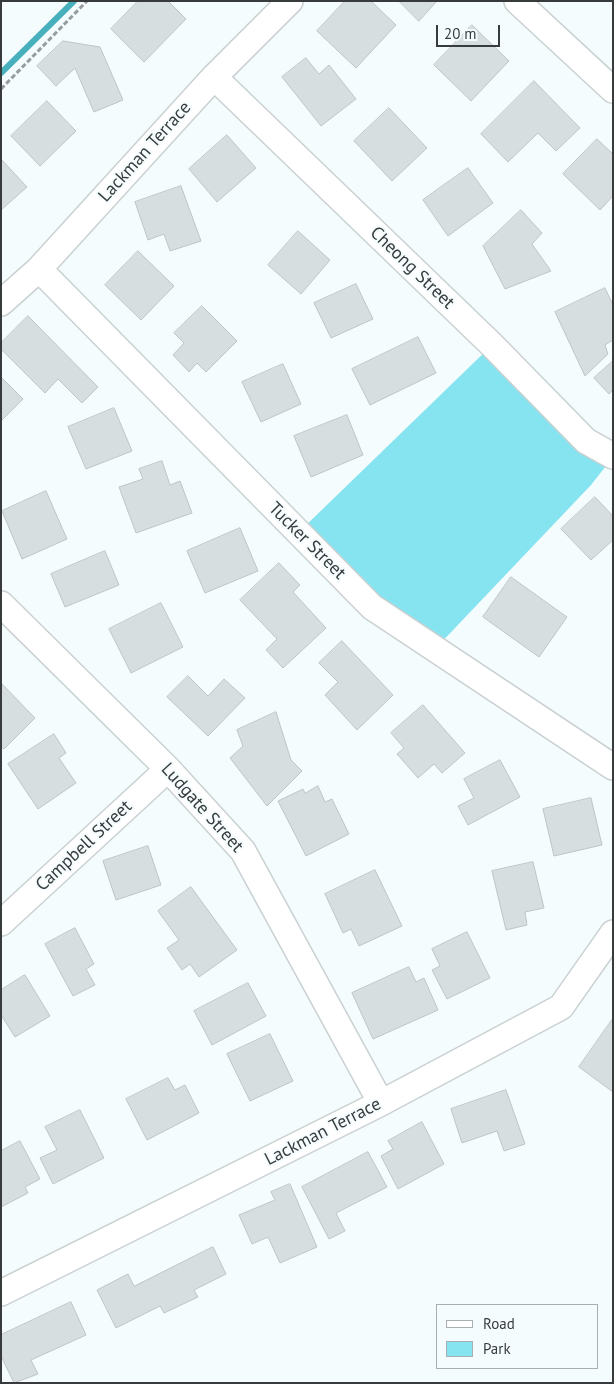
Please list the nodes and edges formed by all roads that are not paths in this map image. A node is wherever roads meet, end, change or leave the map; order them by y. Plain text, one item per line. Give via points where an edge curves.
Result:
1 (290, 1) edge
2 (517, 1) edge
3 (214, 77) junction
4 (613, 90) edge
5 (39, 269) junction
6 (1, 303) edge
7 (613, 456) edge
8 (1, 604) edge
9 (613, 767) edge
10 (168, 769) junction
11 (1, 923) edge
12 (613, 933) edge
13 (381, 1103) junction
14 (1, 1293) edge

1 - 3 street, Lackman Terrace
2 - 4 street
3 - 5 street, Lackman Terrace
3 - 7 street, Cheong Street via 492,345 586,441
5 - 6 street, Lackman Terrace
5 - 9 street, Tucker Street via 372,607
8 - 10 street, Ludgate Street
10 - 11 street, Campbell Street
10 - 13 street, Ludgate Street via 243,851
12 - 13 street, Lackman Terrace via 561,1007
13 - 14 street, Lackman Terrace

